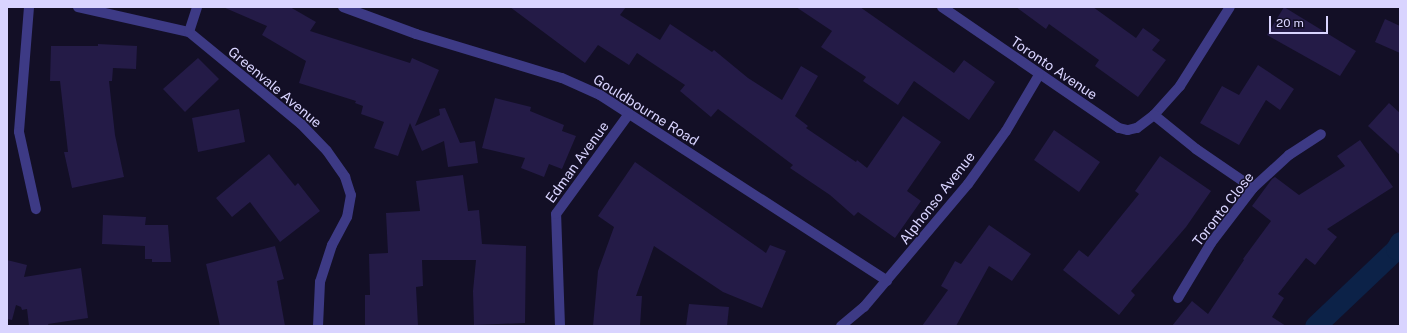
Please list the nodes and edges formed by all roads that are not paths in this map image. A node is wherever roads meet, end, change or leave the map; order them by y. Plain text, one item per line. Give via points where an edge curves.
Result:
1 (29, 7) edge
2 (78, 7) edge
3 (197, 7) edge
4 (343, 7) edge
5 (942, 7) edge
6 (1230, 7) edge
7 (189, 32) junction
8 (1039, 75) junction
9 (629, 114) junction
10 (1154, 115) junction
11 (1321, 134) dead end
12 (1253, 188) junction
13 (36, 209) dead end
14 (887, 282) junction
15 (1178, 298) dead end
16 (318, 326) edge
17 (560, 326) edge
18 (841, 326) edge

1 - 13 street via 19,132
2 - 7 street, Greenvale Avenue
3 - 7 street
4 - 9 street, Gouldbourne Road via 416,34 562,78 600,95
5 - 8 street, Toronto Avenue
6 - 10 street, Toronto Avenue via 1180,86
7 - 16 street, Greenvale Avenue via 301,124 327,151 345,177 351,195 346,217 332,244 320,282
8 - 10 street, Toronto Avenue via 1119,128 1137,128
8 - 14 street, Alphonso Avenue via 1006,131 968,184
9 - 14 street, Gouldbourne Road
9 - 17 street, Edman Avenue via 556,214
10 - 12 street via 1196,149
11 - 12 street, Toronto Close via 1289,155
12 - 15 street, Toronto Close via 1211,243
14 - 18 street, Alphonso Avenue via 864,307

